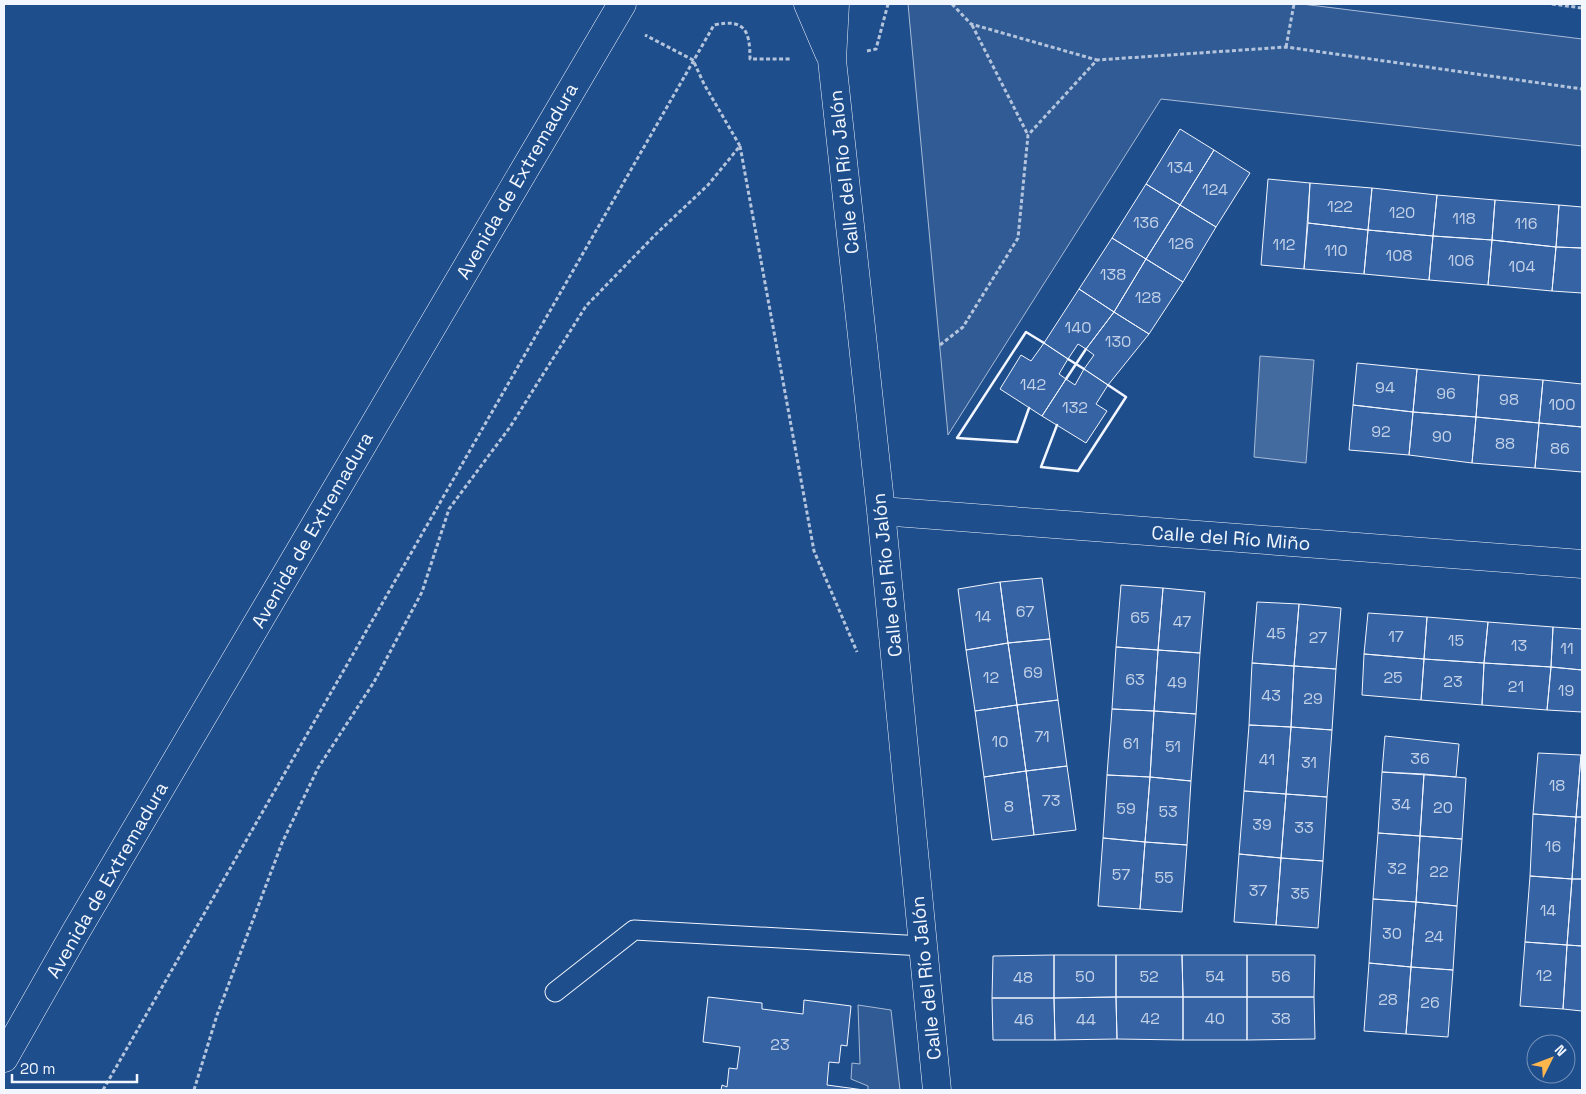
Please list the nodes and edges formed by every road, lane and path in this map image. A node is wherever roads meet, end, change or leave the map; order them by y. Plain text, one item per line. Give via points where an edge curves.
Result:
1 (808, 4) edge
2 (835, 4) edge
3 (952, 4) edge
4 (1294, 4) edge
5 (1552, 4) edge
6 (1582, 8) edge
7 (618, 11) edge
8 (972, 24) junction
9 (1286, 47) junction
10 (693, 60) junction
11 (832, 60) junction
12 (1097, 60) junction
13 (1582, 89) edge
14 (1028, 135) junction
15 (740, 146) junction
16 (940, 345) dead end
17 (881, 512) junction
18 (1582, 564) edge
19 (860, 659) dead end
20 (923, 946) junction
21 (555, 992) dead end
22 (4, 1058) edge
23 (103, 1090) edge
24 (194, 1090) edge
25 (937, 1090) edge

1 - 11 street
2 - 11 street
3 - 8 path
4 - 9 path
5 - 6 path
7 - 10 path
7 - 22 street, Avenida de Extremadura via 74,933
8 - 12 path
8 - 14 path
9 - 12 path
9 - 13 path
10 - 11 path via 714,24 729,21 741,25 750,38 750,59
10 - 15 path
10 - 23 path
11 - 17 street, Calle del Río Jalón
12 - 14 path
14 - 16 path via 1018,238 963,327
15 - 19 path via 814,551
15 - 24 path via 708,186 586,306 510,427 449,509 422,592 374,682 318,768 282,843 217,1015
17 - 18 street, Calle del Río Miño
17 - 20 street, Calle del Río Jalón
20 - 21 lane via 634,930
20 - 25 street, Calle del Río Jalón

